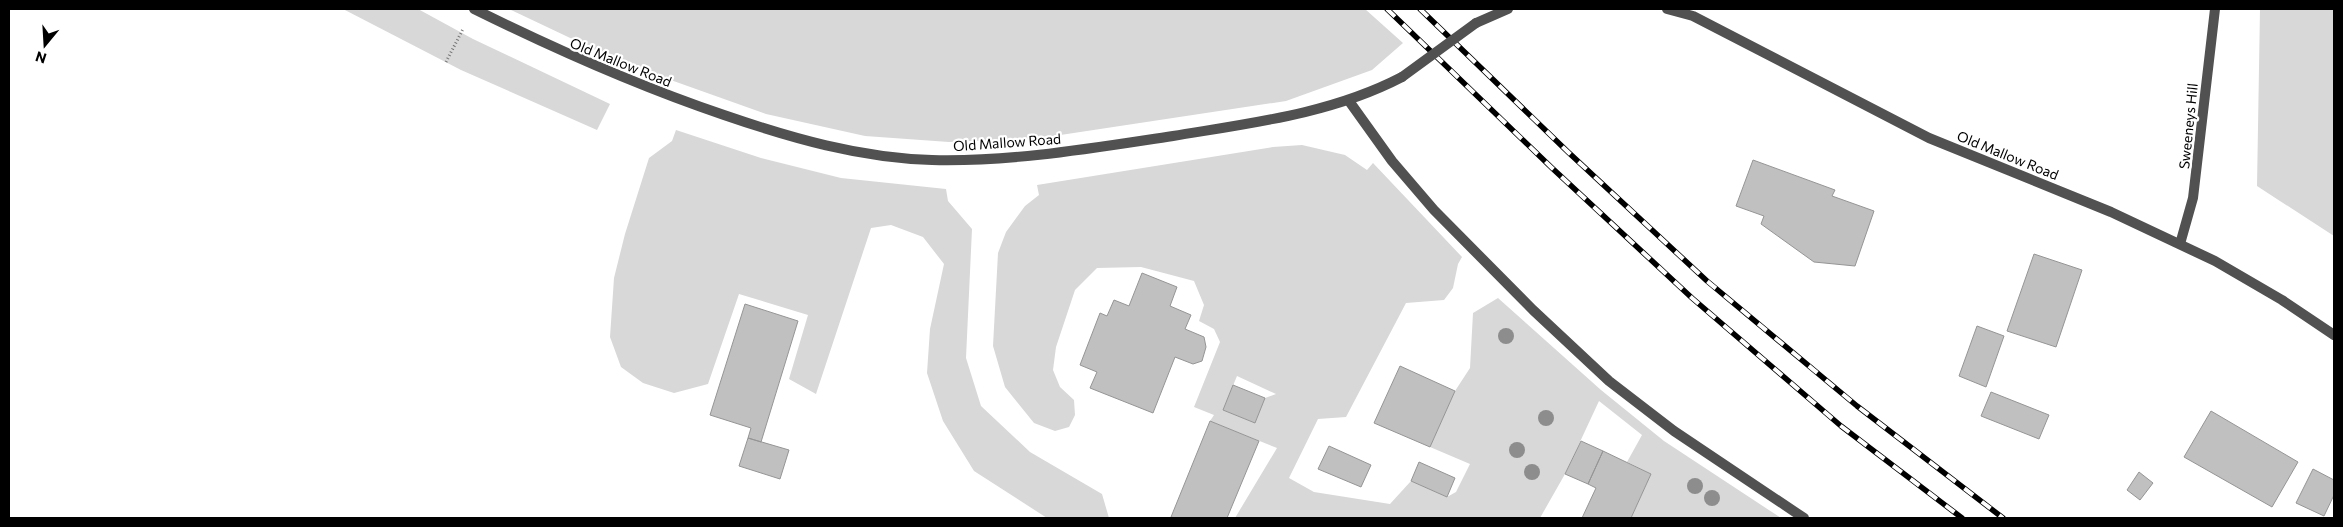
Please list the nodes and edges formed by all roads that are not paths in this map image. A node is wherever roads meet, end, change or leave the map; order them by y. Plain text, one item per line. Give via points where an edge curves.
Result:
1 (474, 9) edge
2 (1508, 9) edge
3 (1667, 9) edge
4 (2215, 9) edge
5 (1349, 101) junction
6 (2180, 244) junction
7 (2334, 334) edge
8 (1804, 518) edge

1 - 5 street, Old Mallow Road via 554,49 677,100 763,129 848,151 930,160 993,160 1074,151 1267,121
2 - 5 street, Old Mallow Road, bridge via 1476,23 1402,77
3 - 6 street, Old Mallow Road via 1693,16 1929,138 2111,212
4 - 6 street, Sweeneys Hill via 2193,198
5 - 8 street via 1392,161 1434,210 1602,374 1674,431
6 - 7 street, Old Mallow Road via 2282,300

